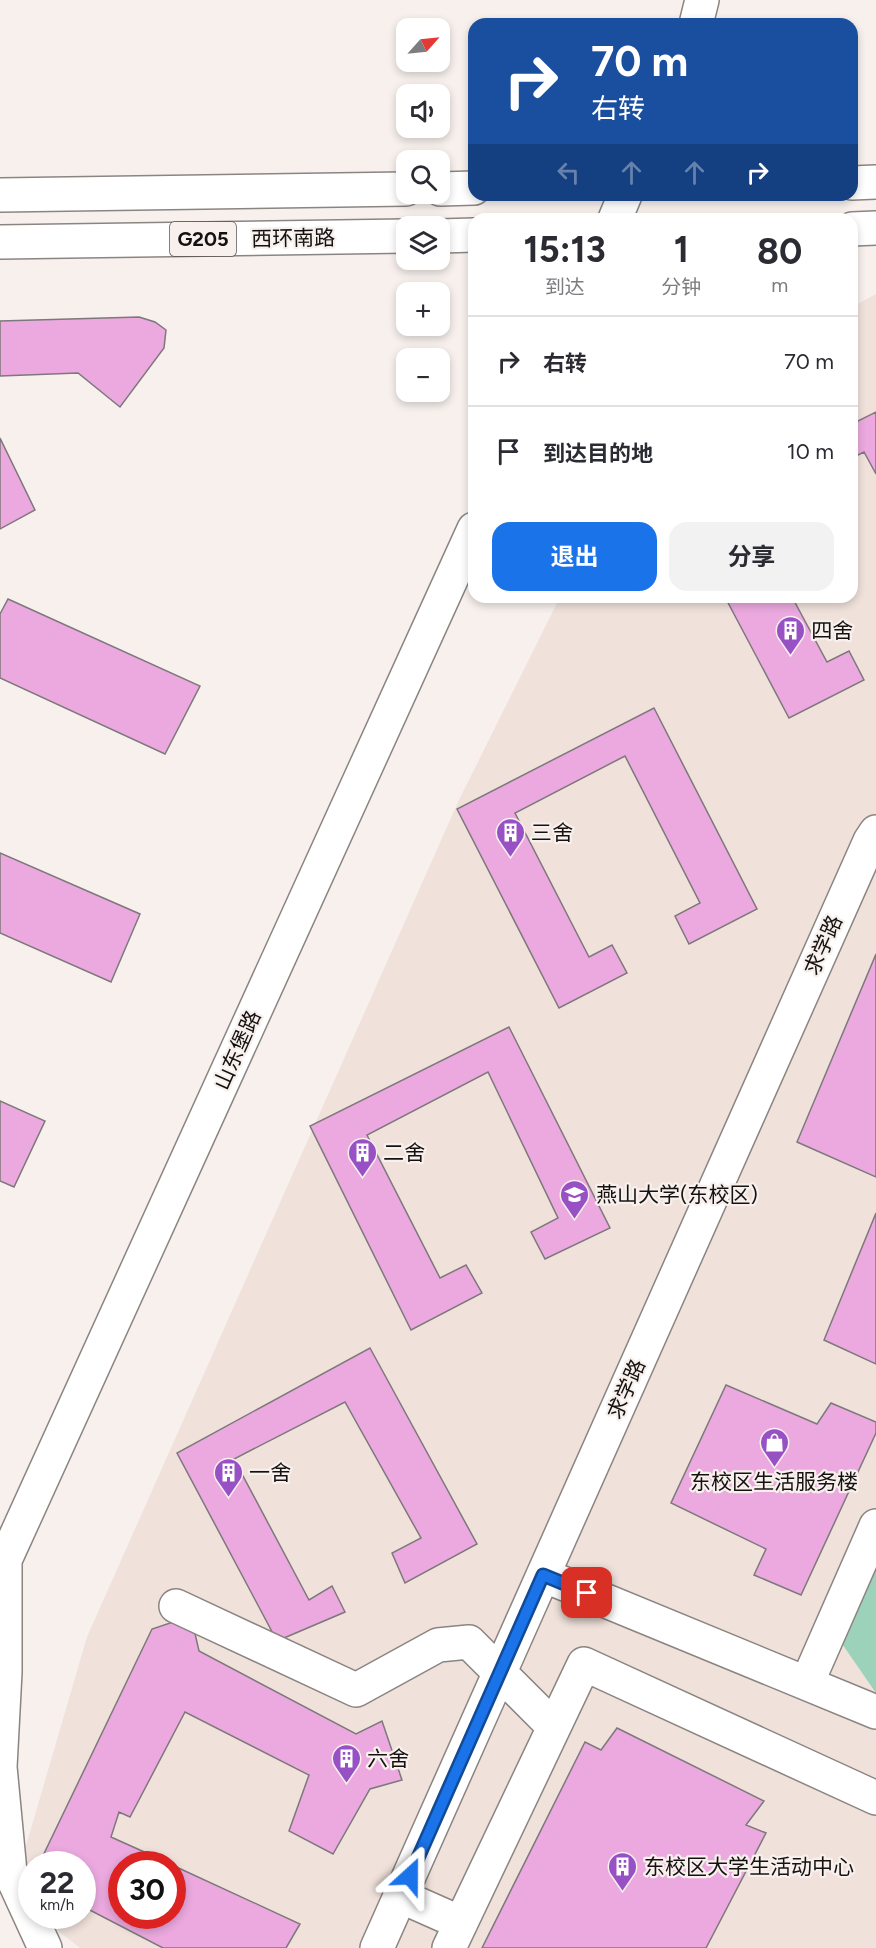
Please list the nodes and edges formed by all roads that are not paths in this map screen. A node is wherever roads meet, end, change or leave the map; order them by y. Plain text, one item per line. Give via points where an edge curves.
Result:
1 (702, 0) edge
2 (698, 18) edge
3 (876, 182) edge
4 (858, 183) edge
5 (468, 188) edge
6 (396, 189) edge
7 (450, 189) edge
8 (0, 195) edge
9 (876, 228) edge
10 (858, 229) edge
11 (468, 235) edge
12 (396, 236) edge
13 (450, 236) edge
14 (0, 242) edge
15 (468, 542) edge
16 (876, 832) edge
17 (876, 1526) edge
18 (2, 1564) edge
19 (543, 1575) junction
20 (176, 1606) dead end
21 (500, 1672) junction
22 (807, 1683) junction
23 (876, 1712) edge
24 (554, 1727) junction
25 (876, 1798) edge
26 (400, 1896) junction
27 (455, 1935) edge
28 (45, 1948) edge
29 (377, 1948) edge

1 - 2 main road
3 - 4 main road
5 - 7 main road
6 - 8 main road, G205
9 - 10 main road
11 - 13 main road
12 - 14 main road, 西环南路 / G205
15 - 18 main road, 山东堡路
16 - 19 main road, 求学路
17 - 22 main road
18 - 28 main road via 5,1672 0,1767 10,1872
19 - 21 main road, 求学路
19 - 22 main road
20 - 21 main road via 356,1690 438,1645 468,1642
21 - 24 main road
21 - 26 main road, 求学路
22 - 23 main road
24 - 25 main road via 584,1664
24 - 27 main road
26 - 27 main road
26 - 29 main road, 求学路

